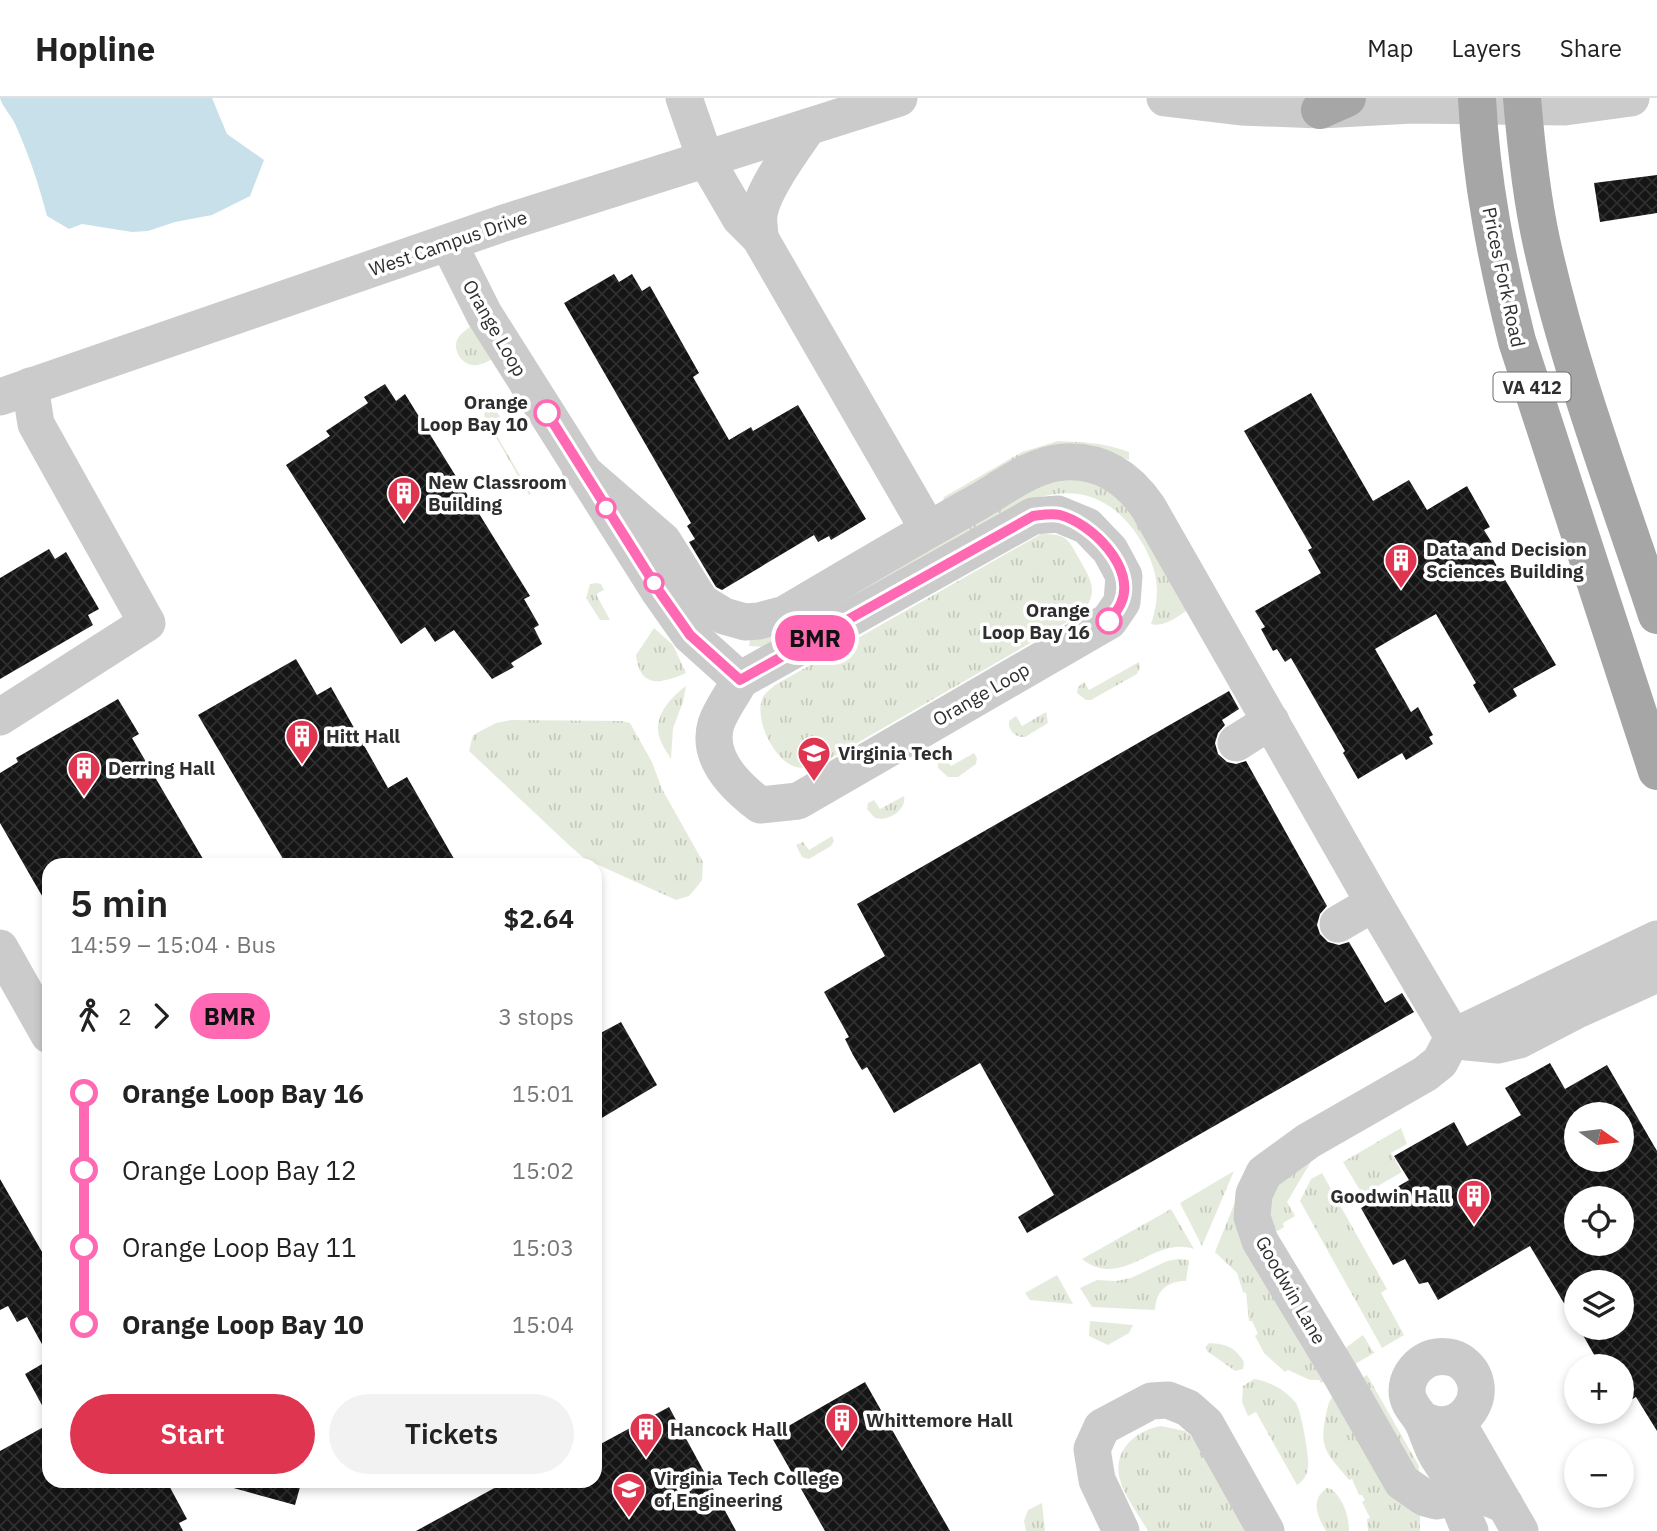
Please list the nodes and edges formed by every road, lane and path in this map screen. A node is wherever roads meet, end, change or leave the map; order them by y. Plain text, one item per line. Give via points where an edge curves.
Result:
1 (684, 98) edge
2 (899, 98) edge
3 (1165, 98) edge
4 (1631, 98) edge
5 (1477, 102) edge
6 (1522, 102) edge
7 (1333, 104) edge
8 (808, 127) junction
9 (705, 158) junction
10 (760, 238) junction
11 (449, 244) junction
12 (15, 392) edge
13 (580, 469) junction
14 (928, 529) junction
15 (1657, 615) edge
16 (740, 680) junction
17 (0, 717) edge
18 (1271, 721) junction
19 (1236, 743) dead end
20 (1657, 771) edge
21 (1374, 903) junction
22 (1338, 924) dead end
23 (1657, 939) edge
24 (0, 948) edge
25 (1657, 974) edge
26 (42, 1023) edge
27 (1453, 1037) junction
28 (1420, 1418) junction
29 (1457, 1422) junction
30 (1464, 1515) edge
31 (1512, 1518) edge
32 (1121, 1531) edge
33 (1266, 1531) edge

1 - 9 street
2 - 8 street, West Campus Drive
3 - 7 street via 1241,107
4 - 6 street via 1565,107
5 - 6 street
5 - 7 street
5 - 20 main road, Prices Fork Road / VA 412 via 1488,208 1517,341
6 - 15 main road, VA 412 via 1548,271
8 - 9 street, West Campus Drive
8 - 10 street via 766,196 759,215
9 - 10 street via 740,218
9 - 11 street, West Campus Drive
10 - 14 street
11 - 12 street, West Campus Drive
11 - 13 street, Orange Loop via 485,314
12 - 17 street via 147,623
13 - 14 street via 663,541 701,603 745,622 785,614
13 - 16 street, Orange Loop via 690,635
14 - 18 street via 1043,467 1083,462 1105,468 1128,483 1148,508
16 - 16 street, Orange Loop via 716,724 715,752 738,788 760,805 798,800 1109,621 1122,602 1124,576 1110,550 1087,526 1058,514 1033,516
18 - 19 street
18 - 21 street
21 - 22 street
21 - 27 street
23 - 27 street
24 - 26 street
25 - 27 street via 1519,1040 1498,1045
27 - 30 street, Goodwin Lane via 1440,1062 1425,1074 1308,1141 1264,1173 1254,1194 1252,1217 1260,1241 1402,1482
28 - 29 street via 1438,1426
28 - 29 street via 1407,1392 1410,1378 1418,1365 1445,1356 1460,1360 1476,1385 1472,1406
28 - 30 street
29 - 31 street
30 - 31 street, Goodwin Lane via 1465,1496 1483,1496
32 - 33 street via 1097,1480 1091,1449 1102,1427 1151,1401 1168,1400 1188,1408 1206,1424

